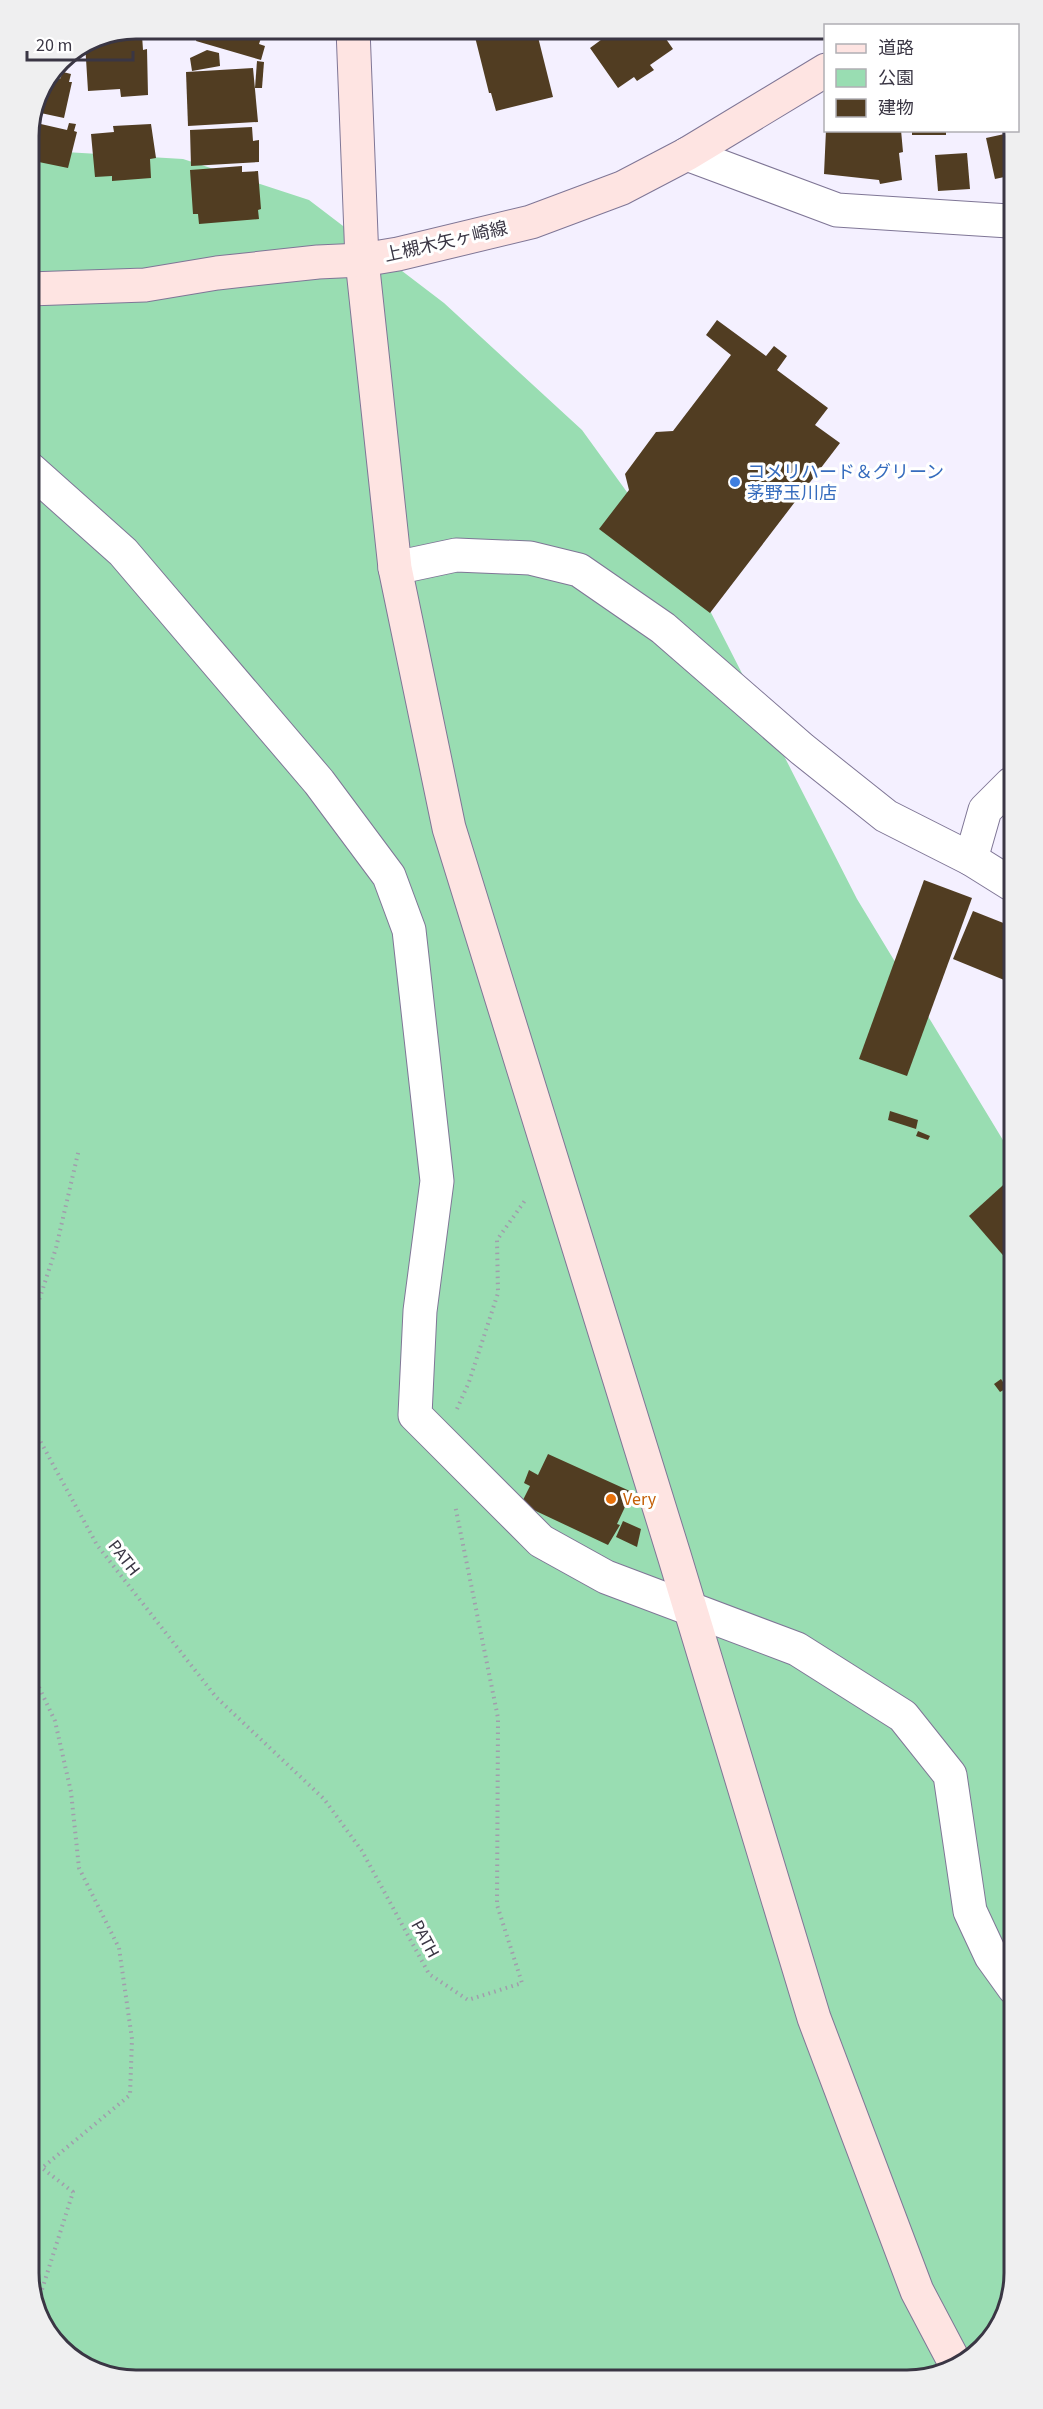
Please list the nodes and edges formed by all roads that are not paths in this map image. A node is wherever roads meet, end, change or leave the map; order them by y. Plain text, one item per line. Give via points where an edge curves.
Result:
1 (353, 39) edge
2 (824, 71) edge
3 (687, 154) junction
4 (1004, 221) edge
5 (362, 260) junction
6 (39, 289) edge
7 (39, 477) edge
8 (395, 568) junction
9 (1004, 791) edge
10 (971, 860) junction
11 (1004, 880) edge
12 (691, 1610) junction
13 (1004, 1974) edge
14 (953, 2358) edge

1 - 5 street
2 - 3 street, 上槻木矢ヶ崎線
3 - 4 street via 837,210
3 - 5 street, 上槻木矢ヶ崎線 via 622,188 531,222
5 - 6 street, 上槻木矢ヶ崎線 via 228,272 145,285
5 - 8 street
7 - 12 street via 123,552 319,782 389,876 409,930 437,1181 420,1311 416,1415 541,1541 606,1577
8 - 10 street via 456,555 530,558 579,570 663,628 886,816
8 - 12 street via 449,828
9 - 10 street via 985,810
10 - 11 street
12 - 13 street via 797,1649 903,1716 950,1775 970,1911
12 - 14 street via 814,2018 917,2291

